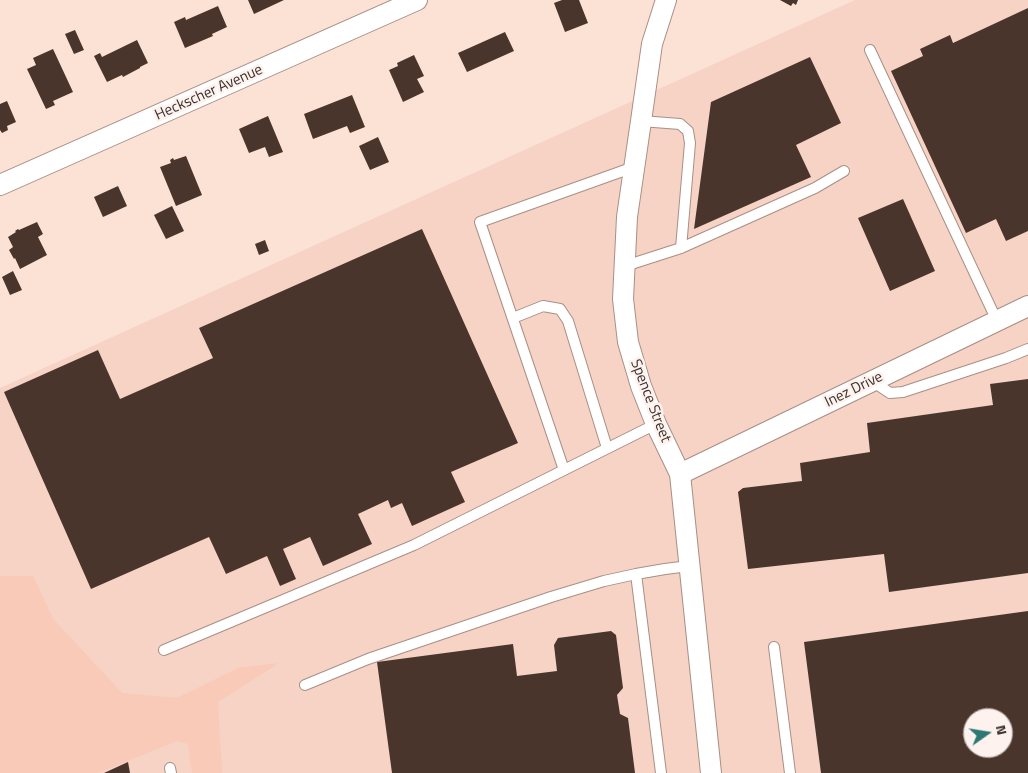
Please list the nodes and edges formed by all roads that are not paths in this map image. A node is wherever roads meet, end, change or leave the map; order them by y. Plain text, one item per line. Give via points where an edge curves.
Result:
1 (418, 0) edge
2 (666, 0) edge
3 (870, 50) dead end
4 (641, 121) junction
5 (634, 167) junction
6 (844, 171) dead end
7 (0, 185) edge
8 (681, 248) junction
9 (625, 266) junction
10 (1028, 306) edge
11 (512, 318) junction
12 (997, 321) junction
13 (1028, 349) edge
14 (872, 381) junction
15 (656, 424) junction
16 (607, 448) junction
17 (564, 470) junction
18 (680, 474) junction
19 (690, 566) junction
20 (636, 574) junction
21 (774, 647) dead end
22 (164, 650) dead end
23 (305, 685) dead end
24 (661, 773) edge
25 (711, 773) edge
26 (790, 773) edge

1 - 7 street, Heckscher Avenue
2 - 4 street, Spence Street via 652,44
3 - 12 lane
4 - 5 street, Spence Street
4 - 8 lane via 680,124 688,131 690,143
5 - 9 street, Spence Street
5 - 11 lane via 480,222
6 - 8 lane via 815,188
8 - 9 lane
9 - 15 street, Spence Street via 623,299 628,342
10 - 12 street, Inez Drive
11 - 16 lane via 544,306 560,309 568,321
11 - 17 lane
12 - 14 street, Inez Drive
13 - 14 lane via 903,392 890,393
14 - 18 street, Inez Drive
15 - 16 lane
15 - 18 street, Spence Street
16 - 17 lane
17 - 22 lane via 414,545
18 - 19 street, Spence Street
19 - 20 lane
19 - 25 street, Spence Street
20 - 23 lane via 542,600 368,659
20 - 24 lane
21 - 26 lane

